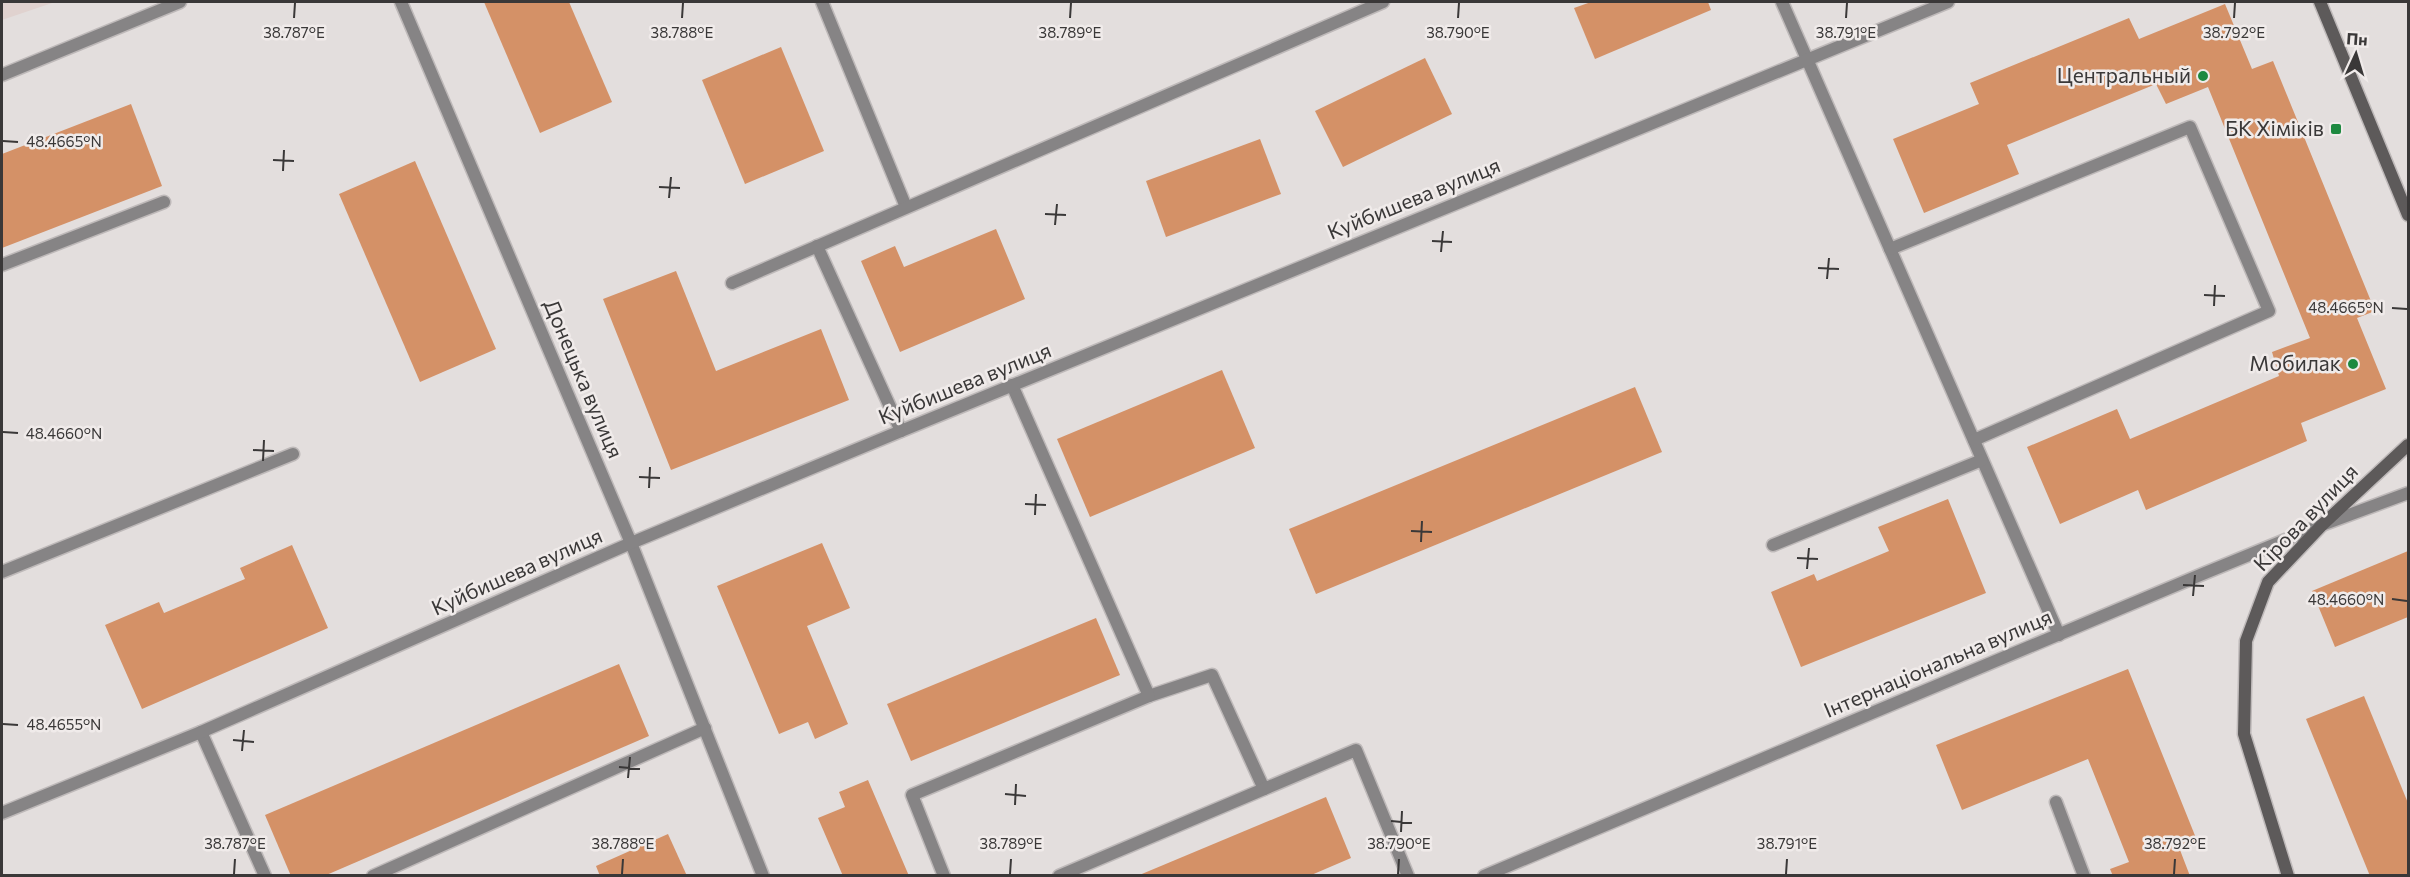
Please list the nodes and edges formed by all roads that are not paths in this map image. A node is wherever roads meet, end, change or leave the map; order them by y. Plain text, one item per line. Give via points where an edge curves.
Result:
1 (180, 2) edge
2 (401, 2) edge
3 (822, 2) edge
4 (1383, 2) edge
5 (1782, 2) edge
6 (1948, 2) edge
7 (2320, 2) edge
8 (1807, 59) junction
9 (2, 75) edge
10 (164, 202) dead end
11 (906, 207) junction
12 (2409, 214) edge
13 (817, 246) junction
14 (1890, 249) junction
15 (2, 266) edge
16 (732, 283) dead end
17 (1012, 385) junction
18 (901, 431) junction
19 (1974, 440) junction
20 (2409, 445) edge
21 (293, 454) dead end
22 (1982, 460) junction
23 (2409, 493) edge
24 (2322, 525) junction
25 (631, 543) junction
26 (1773, 545) dead end
27 (2, 572) edge
28 (2059, 634) junction
29 (1149, 696) junction
30 (705, 728) junction
31 (201, 732) junction
32 (1264, 789) junction
33 (2056, 802) dead end
34 (2, 813) edge
35 (266, 876) edge
36 (373, 876) edge
37 (763, 876) edge
38 (944, 876) edge
39 (1059, 876) edge
40 (1408, 876) edge
41 (1484, 876) edge
42 (2084, 876) edge
43 (2288, 876) edge

1 - 9 street
2 - 25 street, Донецька вулиця
3 - 11 street
4 - 11 street
5 - 8 street
6 - 8 street, Куйбишева вулиця
7 - 12 main road
8 - 14 street
8 - 17 street, Куйбишева вулиця
10 - 15 street
11 - 13 street
13 - 16 street
13 - 18 street
14 - 19 street
14 - 19 street via 2190,127 2269,311
17 - 18 street, Куйбишева вулиця
17 - 29 street
18 - 25 street, Куйбишева вулиця
19 - 22 street
20 - 24 main road, Кірова вулиця
21 - 27 street
22 - 26 street
22 - 28 street
23 - 24 street, Інтернаціональна вулиця
24 - 28 street, Інтернаціональна вулиця
24 - 43 main road, Кірова вулиця via 2268,582 2246,641 2244,734
25 - 30 street, Донецька вулиця
25 - 31 street, Куйбишева вулиця
28 - 41 street, Інтернаціональна вулиця
29 - 32 street via 1212,675
29 - 38 street via 912,795
30 - 36 street
30 - 37 street, Донецька вулиця
31 - 34 street, Куйбишева вулиця
31 - 35 street
32 - 39 street
32 - 40 street via 1356,750
33 - 42 street

